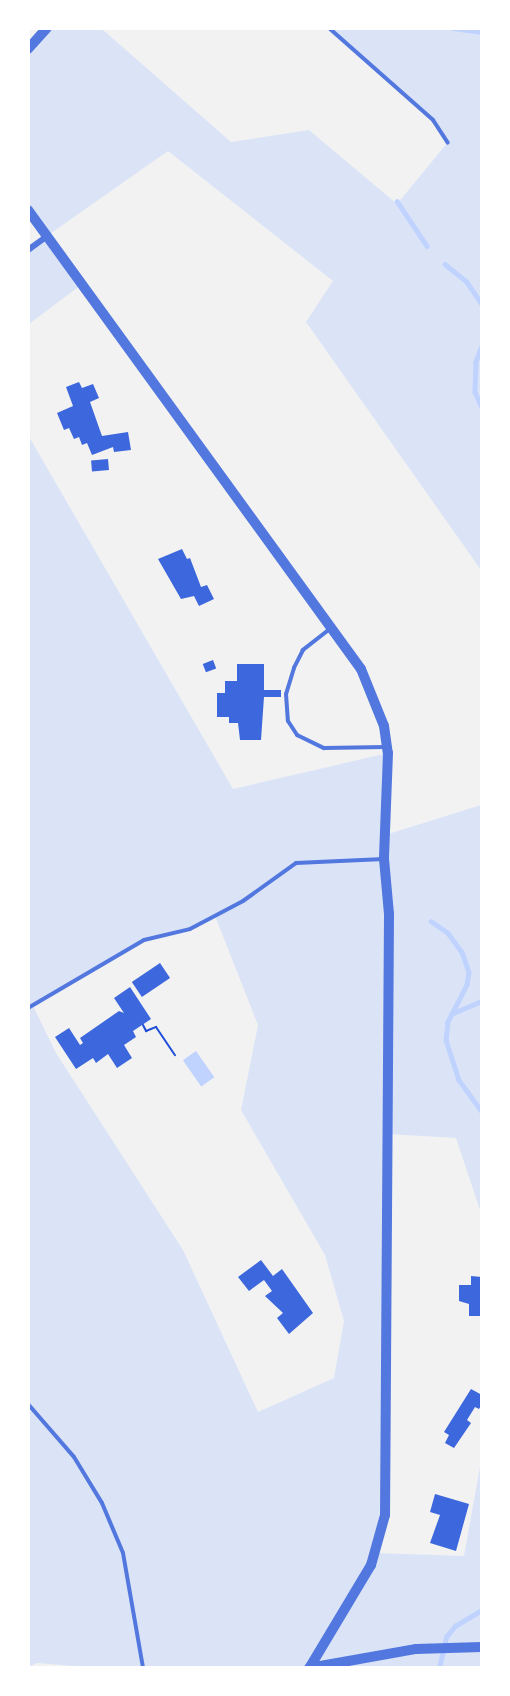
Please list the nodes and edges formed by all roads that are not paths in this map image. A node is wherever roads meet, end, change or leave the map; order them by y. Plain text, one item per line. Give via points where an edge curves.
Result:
1 (47, 28) edge
2 (329, 28) edge
3 (28, 49) edge
4 (448, 143) dead end
5 (28, 210) edge
6 (47, 236) junction
7 (28, 249) edge
8 (331, 628) junction
9 (387, 747) junction
10 (384, 859) junction
11 (28, 1008) edge
12 (28, 1404) edge
13 (482, 1647) edge
14 (310, 1667) edge
15 (143, 1668) edge

1 - 3 street
2 - 4 lane via 433,120
5 - 6 street
6 - 7 street
6 - 8 street
8 - 9 street via 369,684
8 - 9 lane via 303,650 294,668 286,694 288,720 297,735 324,748
9 - 10 street
10 - 11 lane via 296,863 243,901 190,929 144,940
10 - 14 street via 389,914 385,1515 371,1565
12 - 15 lane via 74,1457 102,1503 123,1553
13 - 14 street via 416,1649

